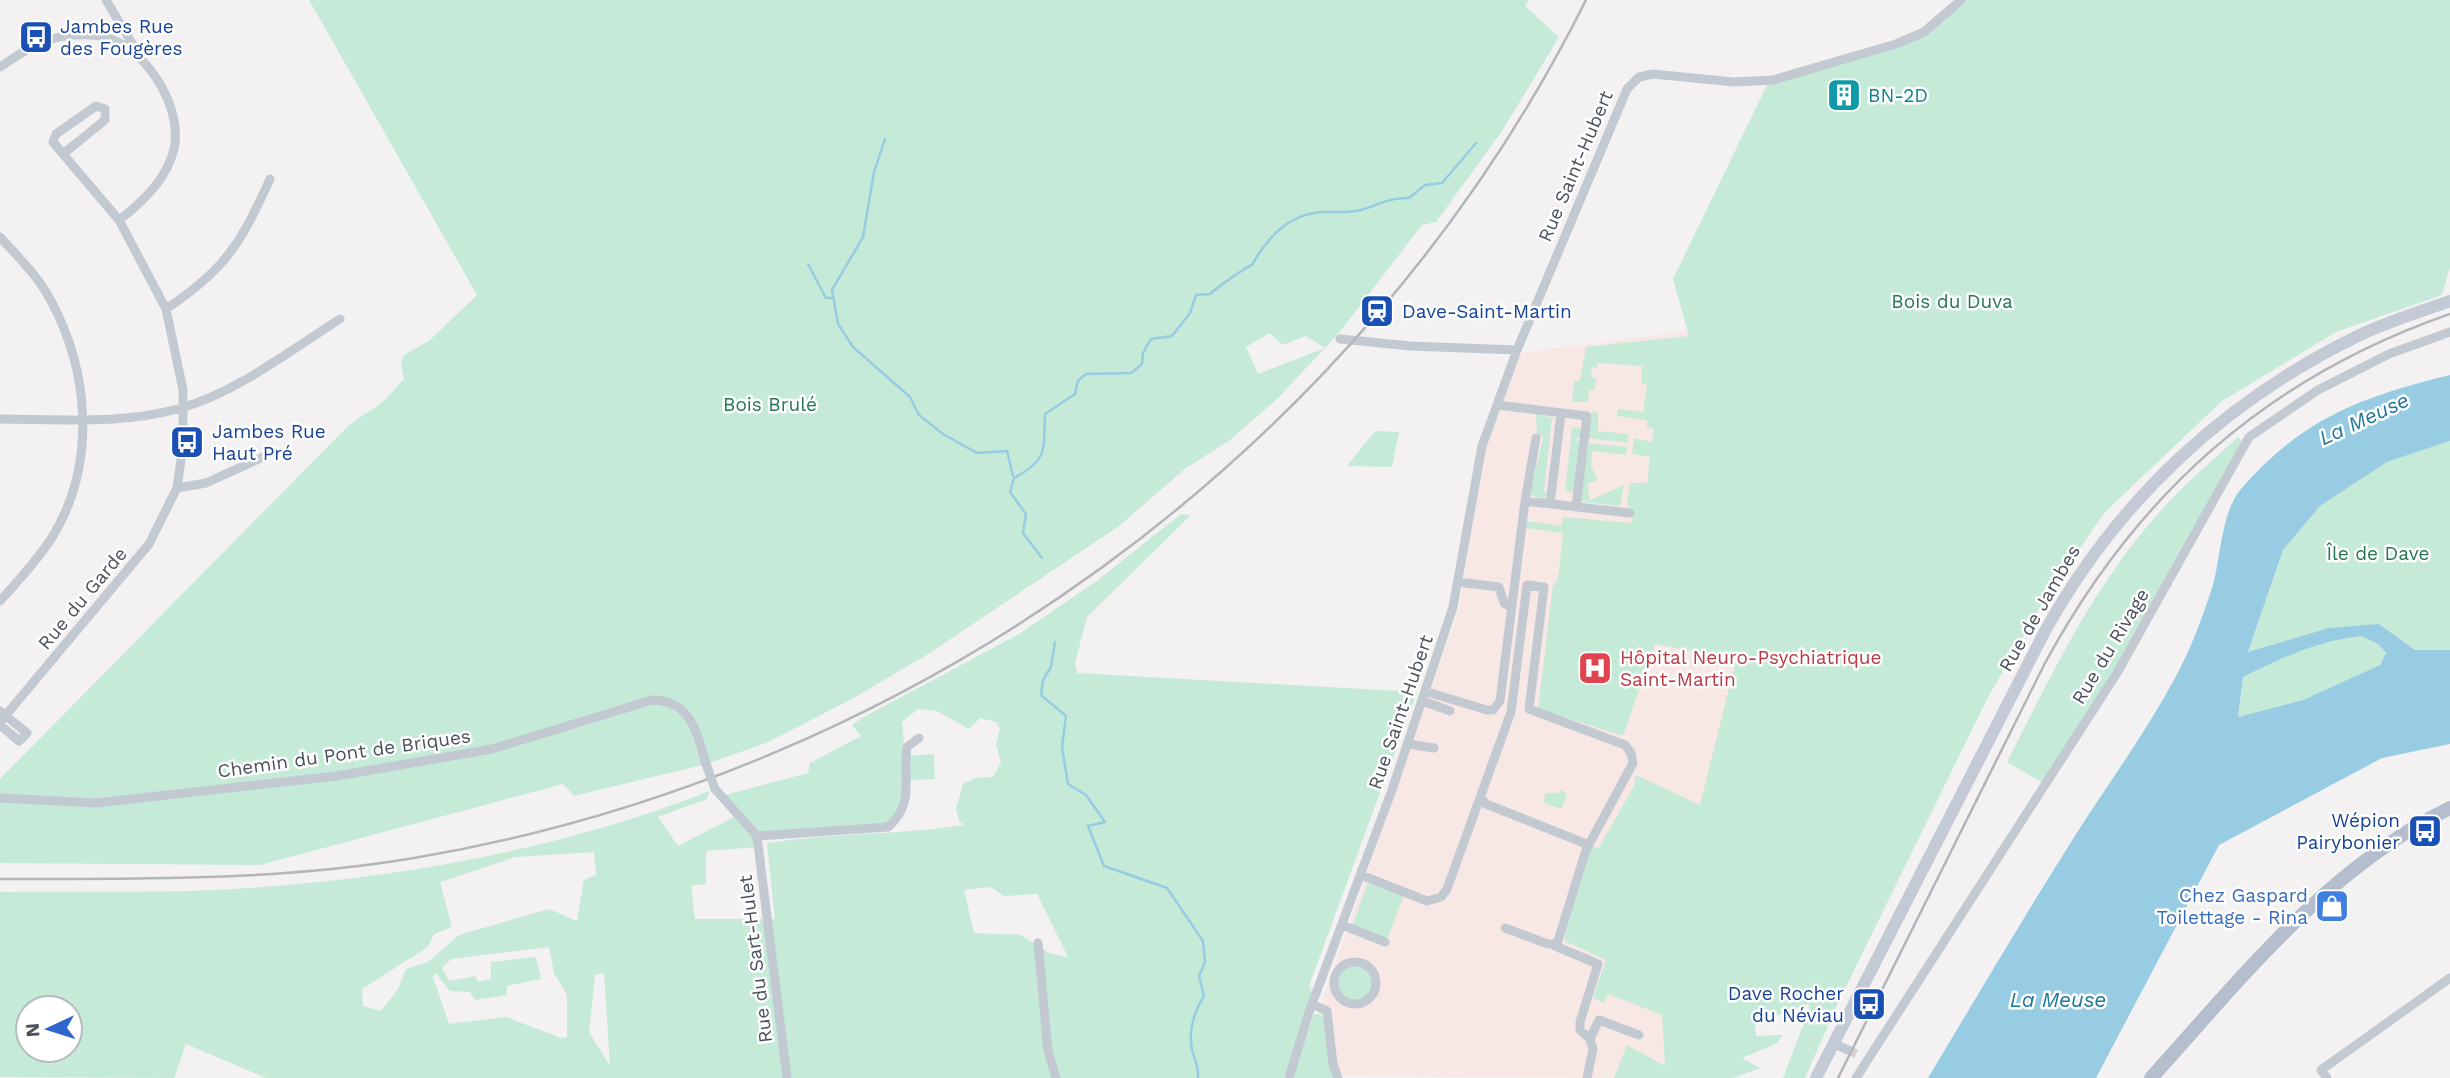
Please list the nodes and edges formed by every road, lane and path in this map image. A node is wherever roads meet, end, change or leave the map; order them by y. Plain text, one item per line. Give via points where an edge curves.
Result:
1 (106, 0) edge
2 (1961, 0) edge
3 (122, 26) junction
4 (111, 39) junction
5 (140, 56) junction
6 (0, 67) edge
7 (63, 154) junction
8 (270, 178) dead end
9 (119, 220) junction
10 (0, 236) edge
11 (2450, 301) edge
12 (166, 309) junction
13 (340, 319) dead end
14 (2450, 332) edge
15 (1340, 340) dead end
16 (1517, 350) junction
17 (1497, 405) junction
18 (182, 408) junction
19 (1561, 413) junction
20 (0, 419) edge
21 (81, 419) junction
22 (1536, 438) dead end
23 (263, 457) dead end
24 (177, 488) junction
25 (1525, 501) junction
26 (1550, 504) junction
27 (1576, 507) junction
28 (1630, 513) dead end
29 (1458, 582) junction
30 (0, 601) edge
31 (1511, 607) junction
32 (1501, 695) junction
33 (1425, 696) junction
34 (1513, 703) junction
35 (1529, 709) junction
36 (1450, 710) dead end
37 (1493, 710) junction
38 (1, 719) edge
39 (1509, 719) junction
40 (919, 738) dead end
41 (1408, 744) junction
42 (1434, 748) dead end
43 (1481, 797) junction
44 (0, 799) edge
45 (2450, 808) edge
46 (757, 836) junction
47 (1589, 845) junction
48 (1361, 875) junction
49 (1342, 925) junction
50 (1505, 928) dead end
51 (1385, 942) dead end
52 (1038, 943) dead end
53 (1555, 946) junction
54 (1324, 973) junction
55 (1335, 977) junction
56 (2450, 978) edge
57 (1312, 1004) junction
58 (1639, 1035) dead end
59 (1590, 1039) junction
60 (1834, 1044) junction
61 (1848, 1050) tunnel mouth
62 (787, 1078) edge
63 (1056, 1078) edge
64 (1289, 1078) edge
65 (1339, 1078) edge
66 (1587, 1078) edge
67 (1816, 1078) edge
68 (1856, 1078) edge
69 (2151, 1078) edge
70 (2327, 1078) edge

1 - 3 street
2 - 16 street, Rue Saint-Hubert via 1924,32 1896,44 1773,80 1749,83 1666,74 1639,77 1627,89
3 - 4 street
3 - 5 street
4 - 5 street
4 - 6 street via 50,39
5 - 9 street via 169,103 174,148 149,194
7 - 7 street via 105,120 105,109 96,106 56,134 53,142
7 - 9 street, Rue du Garde
8 - 12 street via 250,225 228,259 201,286
9 - 12 street, Rue du Garde
10 - 21 street via 49,296 71,343 82,393
11 - 60 main road, Rue de Jambes via 2362,334 2264,389 2190,446 2120,519 2072,583 2045,631
12 - 18 street, Rue du Garde via 179,364
13 - 18 street via 253,375
14 - 68 street, Rue du Rivage via 2389,354 2318,390 2249,437 2117,673 1862,1057
15 - 16 street
16 - 17 street, Rue Saint-Hubert
17 - 19 street
17 - 29 street, Rue Saint-Hubert via 1482,446
18 - 21 street via 134,417
18 - 24 street, Rue du Garde via 184,445
19 - 26 street
19 - 27 street via 1587,416
20 - 21 street
21 - 30 street via 78,470 62,518 35,562
22 - 25 street
23 - 24 street via 206,483
24 - 38 street, Rue du Garde via 149,544
25 - 26 street
25 - 31 street
26 - 27 street
27 - 28 street
29 - 31 street via 1499,587 1504,603
29 - 33 street, Rue Saint-Hubert
31 - 32 street
32 - 34 street
32 - 37 street
33 - 36 street
33 - 37 street
33 - 41 street, Rue Saint-Hubert
34 - 35 street
34 - 35 street via 1527,585 1544,587
34 - 39 street
35 - 47 street via 1625,745 1631,752 1629,775
37 - 39 street
39 - 43 street
40 - 46 street via 907,747 909,788 888,827
41 - 42 street
41 - 48 street, Rue Saint-Hubert
43 - 47 street via 1486,804
43 - 48 street via 1441,897 1427,901
44 - 46 street, Chemin du Pont de Briques, bridge via 96,803 337,776 492,749 652,700 670,702 686,712 715,789
45 - 69 main road via 2342,877 2296,920
46 - 62 street, Rue du Sart-Hulet
47 - 53 street
48 - 49 street, Rue Saint-Hubert
49 - 51 street
49 - 54 street, Rue Saint-Hubert
50 - 53 street
52 - 63 street via 1048,1051
53 - 59 street via 1598,964 1580,1023 1583,1035
54 - 55 street
54 - 57 street, Rue Saint-Hubert
55 - 55 street via 1335,991 1352,1004 1366,1002 1375,992 1374,971 1363,963 1349,962
56 - 70 street via 2320,1069
57 - 64 street, Rue Saint-Hubert
57 - 65 street via 1327,1011 1332,1064
58 - 59 street via 1598,1020
59 - 66 street via 1593,1049
60 - 61 street
60 - 67 main road, Rue de Jambes

